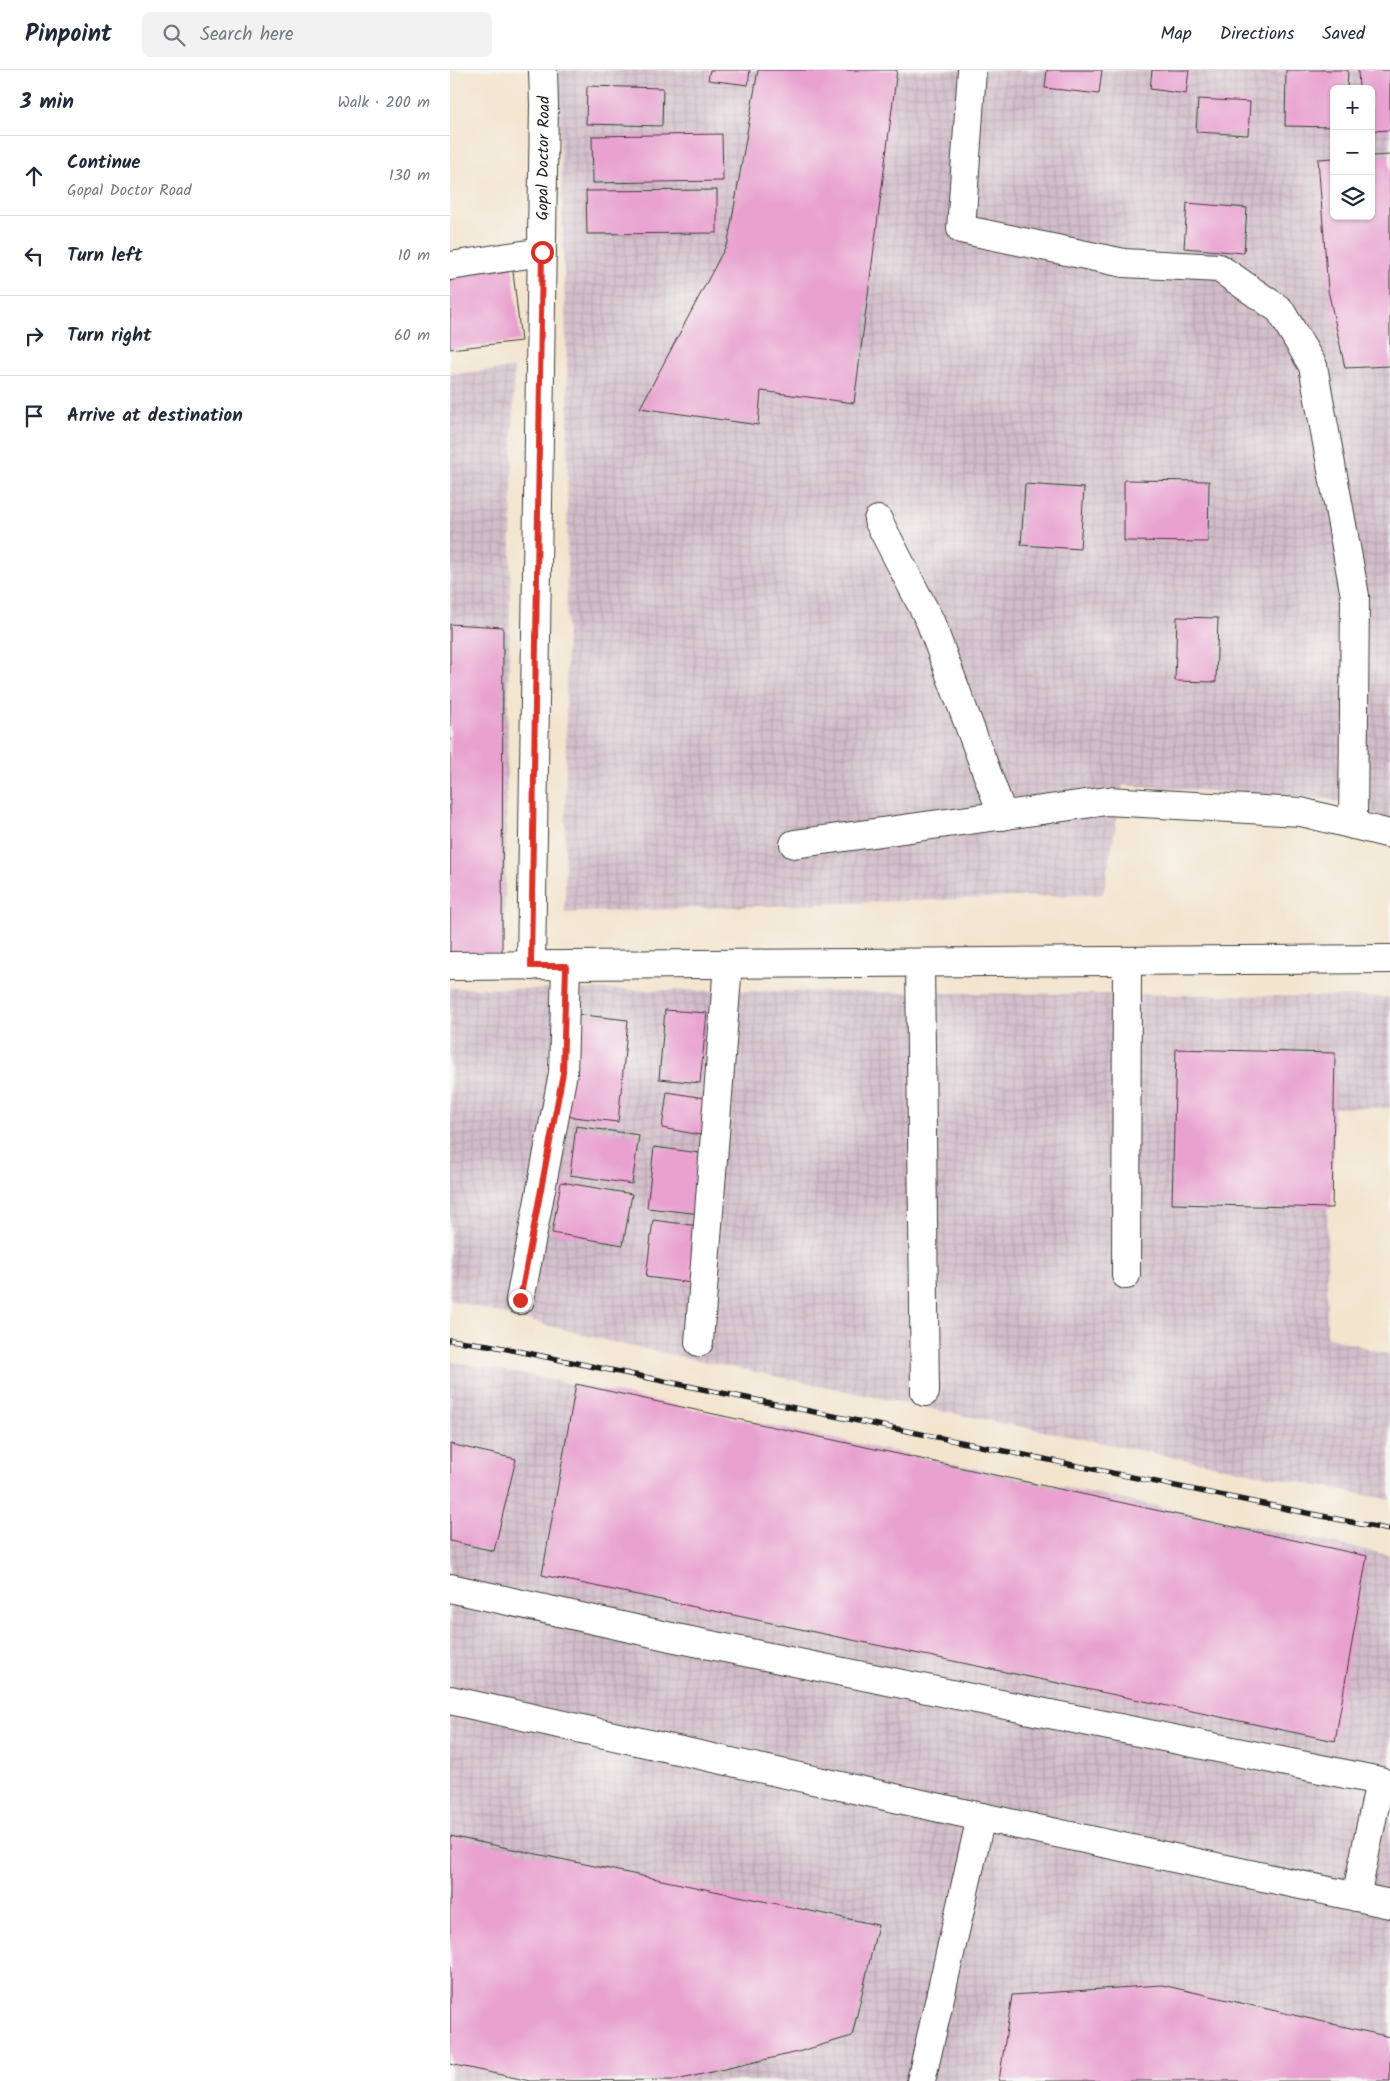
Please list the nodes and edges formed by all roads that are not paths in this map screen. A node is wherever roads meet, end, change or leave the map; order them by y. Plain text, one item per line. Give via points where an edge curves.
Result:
1 (543, 70) edge
2 (972, 70) edge
3 (542, 252) junction
4 (450, 266) edge
5 (878, 520) dead end
6 (1003, 816) junction
7 (1352, 825) junction
8 (1390, 834) edge
9 (794, 844) dead end
10 (1390, 959) edge
11 (920, 962) junction
12 (1127, 962) junction
13 (728, 964) junction
14 (450, 966) edge
15 (531, 966) junction
16 (566, 966) junction
17 (1126, 1275) dead end
18 (520, 1300) dead end
19 (699, 1342) dead end
20 (925, 1392) dead end
21 (450, 1588) edge
22 (450, 1700) edge
23 (980, 1817) junction
24 (1356, 1897) junction
25 (1390, 1904) edge
26 (921, 2081) edge

1 - 3 street, Gopal Doctor Road
2 - 7 street via 961,229 1124,264 1219,268 1280,310 1313,366 1355,596
3 - 4 street
3 - 15 street, Gopal Doctor Road
5 - 6 street via 930,621
6 - 7 street via 1107,802 1300,812
6 - 9 street
7 - 8 street
10 - 12 street
11 - 12 street
11 - 13 street
11 - 20 street
12 - 17 street
13 - 16 street
13 - 19 street
14 - 15 street
15 - 16 street
16 - 18 street via 563,1073
21 - 24 street via 671,1637 1380,1782
22 - 23 street
23 - 24 street
23 - 26 street
24 - 25 street

